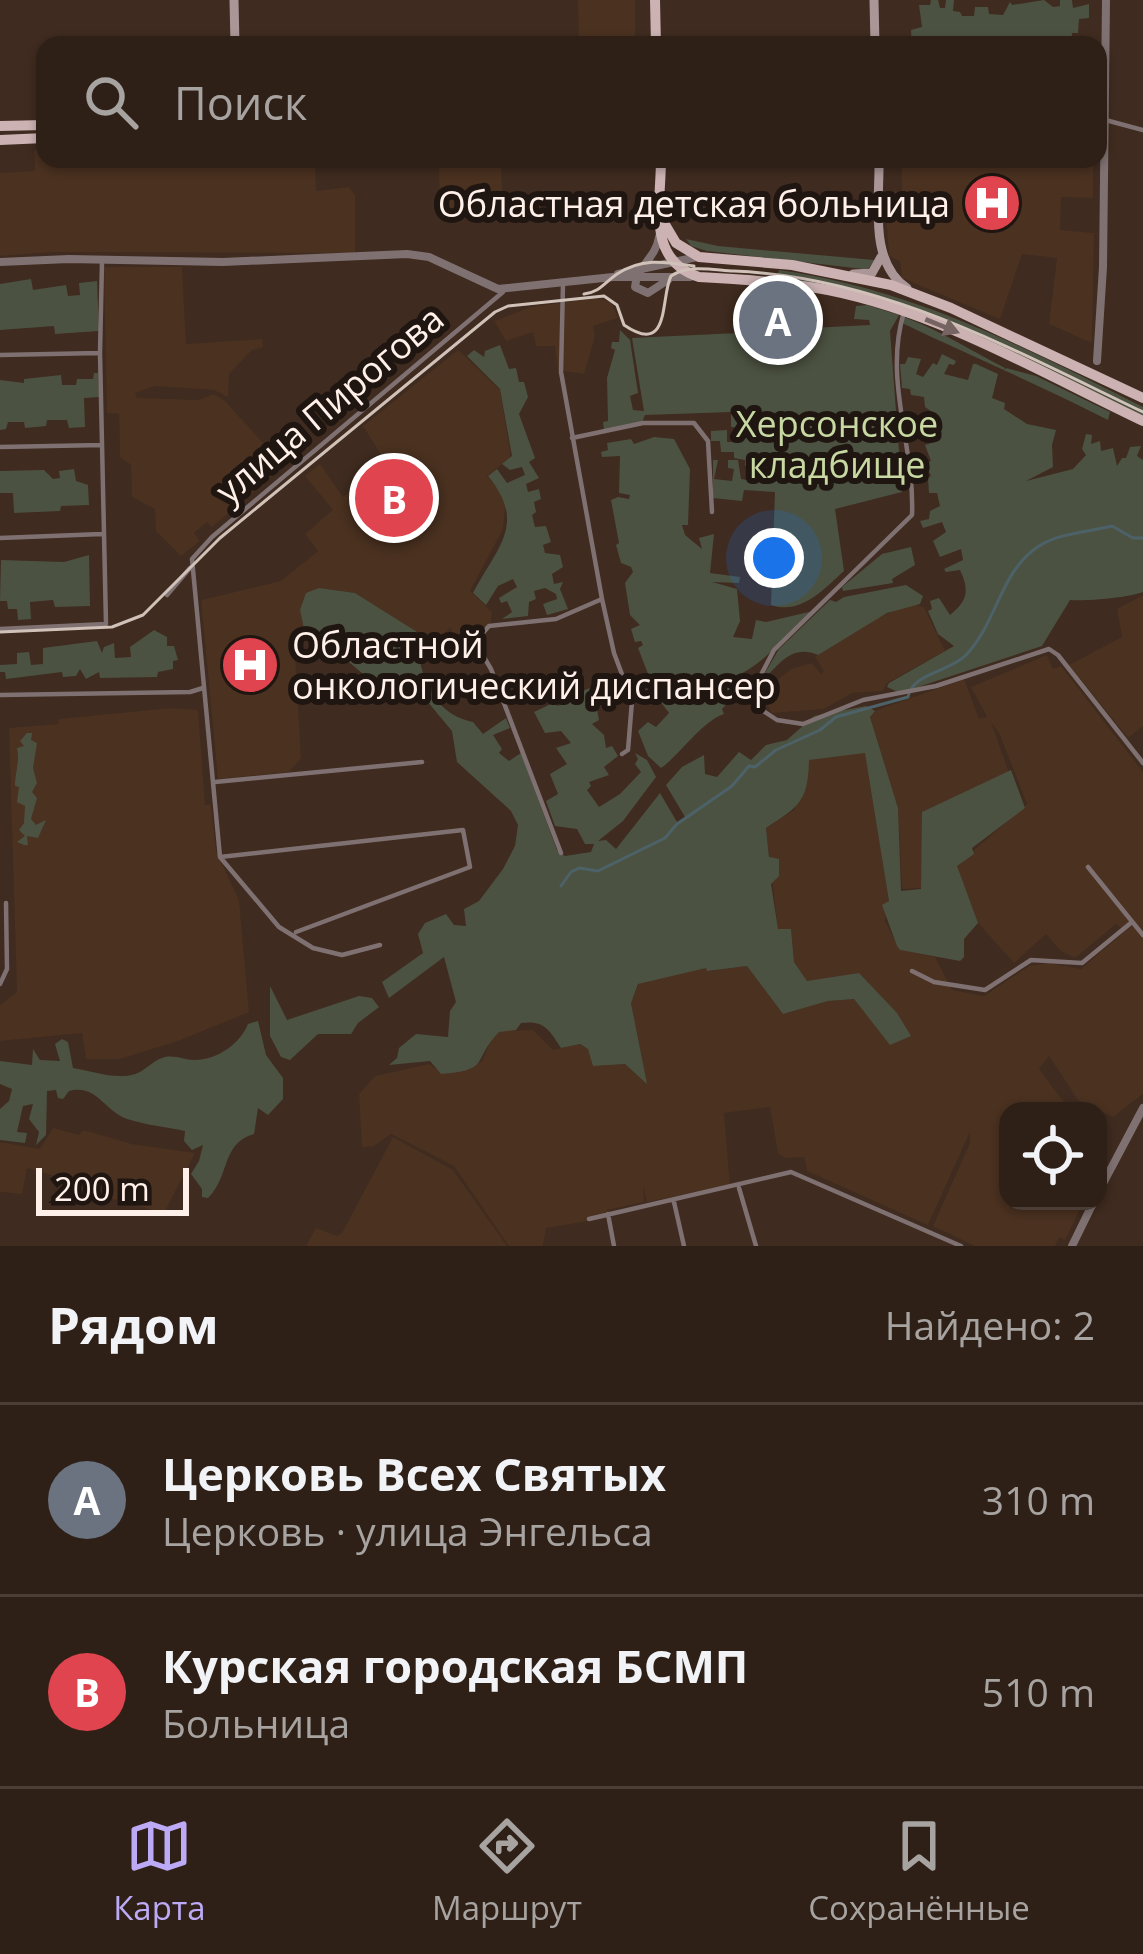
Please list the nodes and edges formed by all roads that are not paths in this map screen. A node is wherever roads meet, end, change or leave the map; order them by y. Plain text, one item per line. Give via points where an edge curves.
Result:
1 (234, 0) edge
2 (655, 0) edge
3 (874, 0) edge
4 (1106, 0) edge
5 (235, 36) edge
6 (656, 36) edge
7 (875, 36) edge
8 (1104, 36) edge
9 (1107, 120) edge
10 (36, 127) edge
11 (1143, 130) edge
12 (3, 133) edge
13 (36, 138) edge
14 (661, 168) edge
15 (879, 168) edge
16 (1100, 168) edge
17 (661, 212) junction
18 (659, 236) junction
19 (881, 252) junction
20 (699, 257) junction
21 (102, 259) junction
22 (671, 261) junction
23 (754, 261) junction
24 (0, 262) edge
25 (791, 265) junction
26 (638, 274) junction
27 (844, 274) junction
28 (695, 277) junction
29 (751, 280) junction
30 (563, 283) junction
31 (789, 285) junction
32 (507, 288) junction
33 (923, 296) junction
34 (904, 312) junction
35 (100, 353) junction
36 (0, 355) edge
37 (1097, 361) dead end
38 (1143, 398) edge
39 (1143, 421) edge
40 (572, 439) junction
41 (103, 445) junction
42 (0, 447) edge
43 (712, 512) dead end
44 (103, 534) junction
45 (0, 538) edge
46 (192, 566) junction
47 (167, 595) dead end
48 (602, 599) junction
49 (0, 629) edge
50 (203, 688) junction
51 (0, 695) edge
52 (622, 754) dead end
53 (422, 762) dead end
54 (1143, 762) edge
55 (214, 782) junction
56 (561, 853) dead end
57 (220, 857) junction
58 (1088, 867) dead end
59 (6, 903) dead end
60 (1132, 922) junction
61 (292, 933) junction
62 (1143, 935) edge
63 (380, 945) dead end
64 (912, 971) dead end
65 (0, 984) edge
66 (1143, 1108) edge
67 (1107, 1176) edge
68 (738, 1186) junction
69 (674, 1202) junction
70 (1090, 1210) edge
71 (608, 1214) junction
72 (589, 1220) dead end
73 (614, 1246) edge
74 (684, 1246) edge
75 (756, 1246) edge
76 (962, 1246) edge
77 (1072, 1246) edge

1 - 5 main road
2 - 6 main road
3 - 7 main road
4 - 8 street
9 - 11 street
10 - 12 main road
12 - 13 main road
14 - 17 main road
15 - 19 main road
16 - 37 street
17 - 18 main road
17 - 20 main road via 671,238
18 - 22 main road
18 - 26 street
19 - 27 main road via 872,273
19 - 33 main road via 894,280
20 - 22 street
20 - 23 main road
21 - 24 street
21 - 32 street via 418,254 490,288
21 - 35 street
22 - 26 street
22 - 28 main road
23 - 25 main road
23 - 29 main road via 770,273
25 - 27 main road
25 - 31 main road via 774,274
26 - 28 street
26 - 28 street via 635,287 645,294 665,280
26 - 30 street
27 - 33 main road
28 - 29 main road
29 - 31 main road
30 - 32 street
30 - 40 street via 561,372
31 - 34 main road
32 - 46 street, улица Пирогова via 212,536
33 - 38 main road
34 -> 39 main road
34 - 54 street via 897,390 912,514 774,650 753,689 756,703 768,717 803,724 1049,650
35 - 36 street
35 - 41 street
40 - 43 street via 643,423 694,423 708,441
40 - 48 street
41 - 42 street
41 - 44 street
44 - 45 street
44 - 49 street via 106,624
46 - 47 street, улица Пирогова
46 - 50 street
48 - 52 street via 632,701
48 - 56 street via 556,619 489,626 475,642
50 - 51 street
50 - 55 street
53 - 55 street
55 - 57 street
57 - 61 street
57 - 61 street via 463,830 470,867
58 - 60 street
59 - 65 street
60 - 62 street
60 - 64 street via 1082,963 1031,960 986,990
61 - 63 street via 333,955
66 - 67 street
68 - 69 street
68 - 75 street
68 - 76 street via 796,1173
69 - 71 street
69 - 74 street
70 - 77 street
71 - 72 street
71 - 73 street

